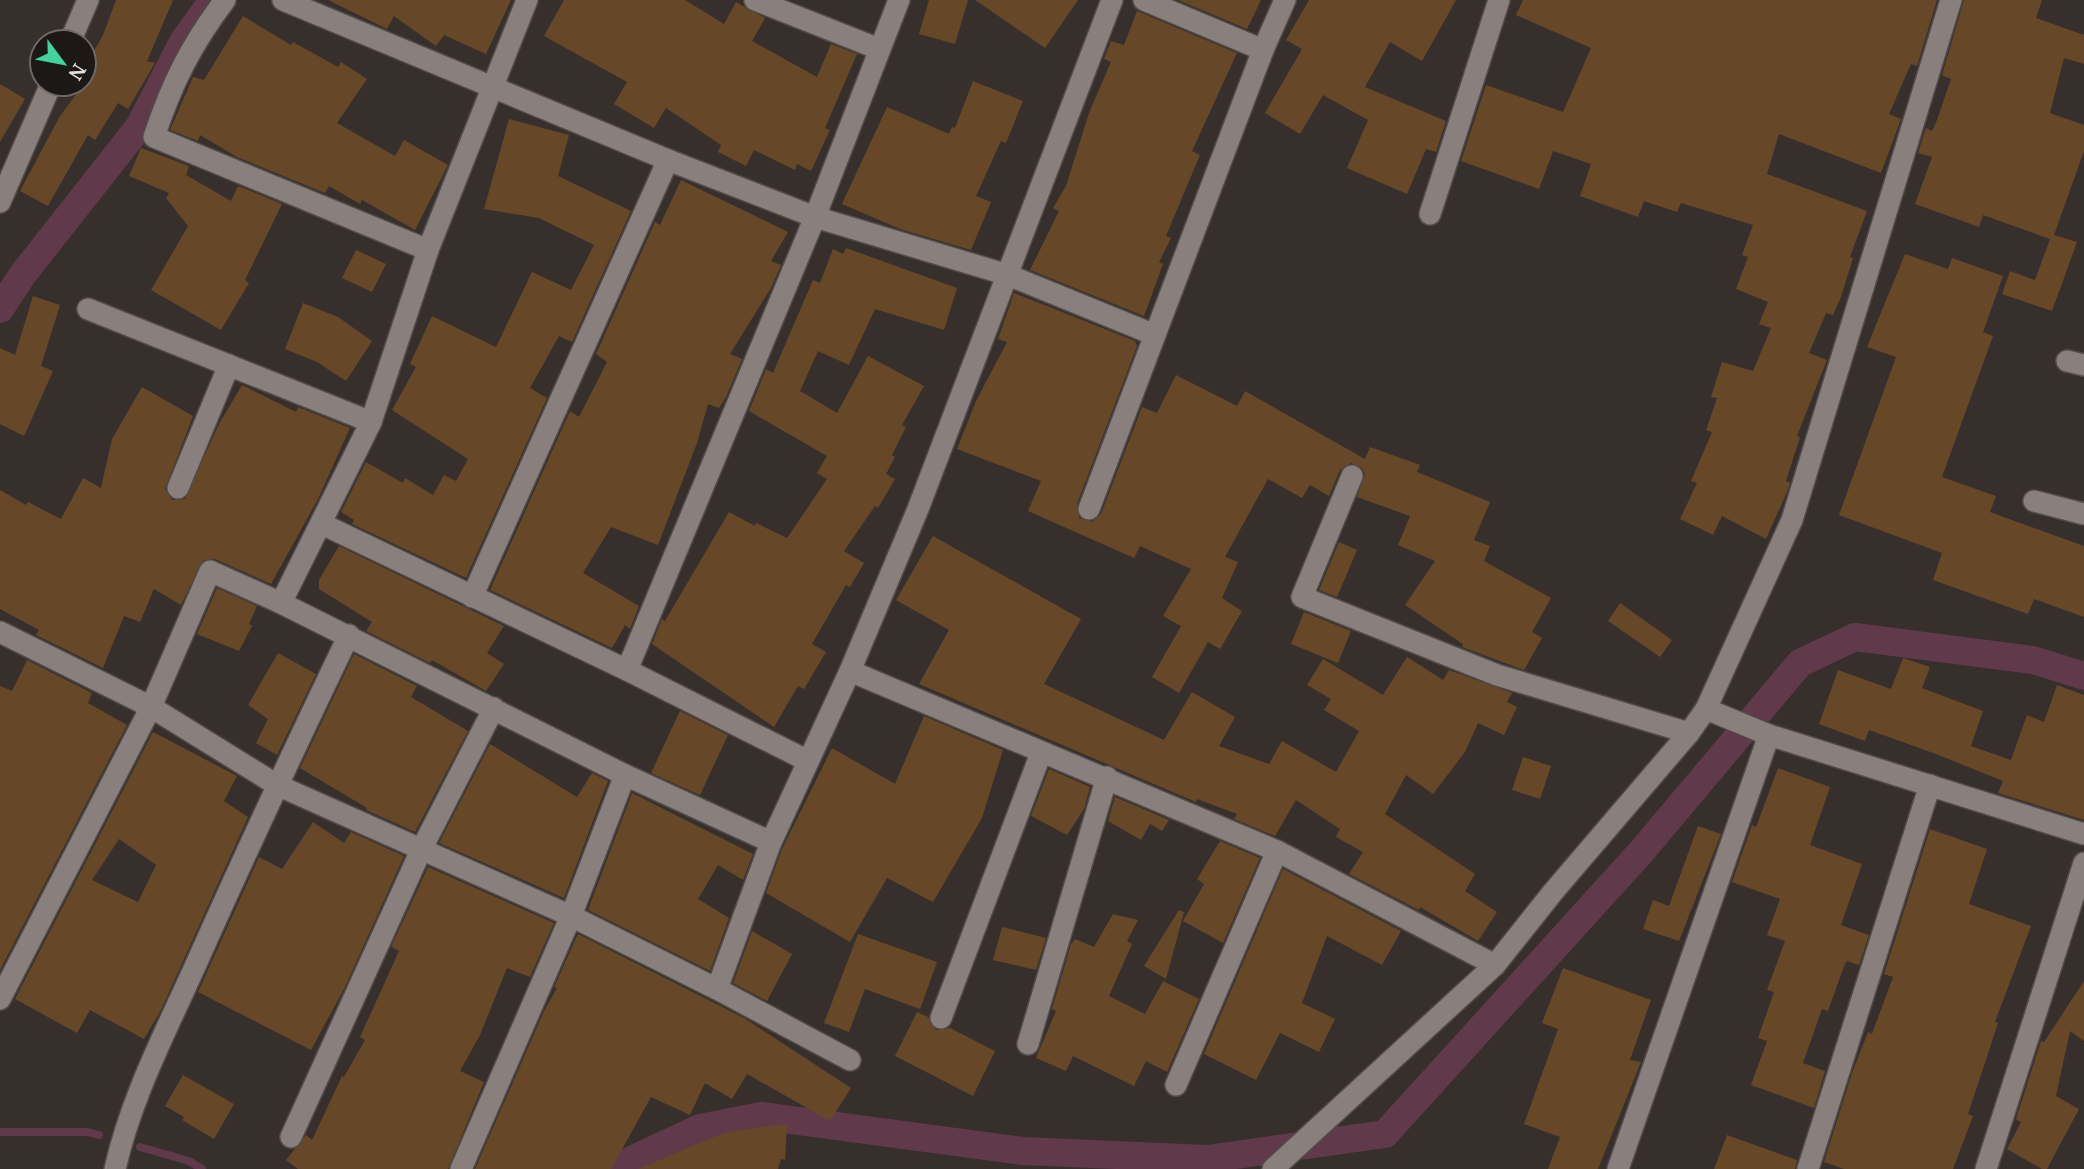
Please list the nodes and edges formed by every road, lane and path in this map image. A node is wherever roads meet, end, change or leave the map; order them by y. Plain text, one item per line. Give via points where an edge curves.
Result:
1 (88, 0) edge
2 (225, 0) edge
3 (283, 0) edge
4 (527, 0) edge
5 (755, 0) edge
6 (899, 0) edge
7 (1112, 0) edge
8 (1144, 0) edge
9 (1285, 0) edge
10 (1499, 0) edge
11 (1951, 0) edge
12 (76, 28) edge
13 (879, 48) junction
14 (1263, 50) junction
15 (491, 87) junction
16 (44, 98) edge
17 (668, 160) junction
18 (7, 168) edge
19 (0, 202) edge
20 (1430, 214) dead end
21 (815, 217) junction
22 (428, 250) junction
23 (1007, 275) junction
24 (88, 309) dead end
25 (1155, 335) junction
26 (229, 365) junction
27 (371, 422) junction
28 (1352, 476) dead end
29 (178, 488) dead end
30 (2034, 501) dead end
31 (1088, 509) dead end
32 (2084, 514) edge
33 (322, 524) junction
34 (472, 597) junction
35 (281, 603) junction
36 (0, 632) edge
37 (349, 635) junction
38 (627, 670) junction
39 (850, 671) junction
40 (151, 707) junction
41 (495, 708) junction
42 (1707, 709) junction
43 (1689, 733) junction
44 (1768, 735) junction
45 (1041, 753) junction
46 (808, 761) junction
47 (625, 775) junction
48 (1107, 777) junction
49 (277, 785) junction
50 (1930, 785) junction
51 (2084, 834) edge
52 (771, 842) junction
53 (422, 848) junction
54 (1277, 851) junction
55 (2084, 863) edge
56 (571, 916) junction
57 (1495, 965) junction
58 (717, 989) junction
59 (0, 999) edge
60 (941, 1017) dead end
61 (1028, 1044) dead end
62 (850, 1060) dead end
63 (1176, 1085) dead end
64 (291, 1137) dead end
65 (115, 1169) edge
66 (461, 1169) edge
67 (1273, 1169) edge
68 (1618, 1169) edge
69 (1808, 1169) edge
70 (1986, 1169) edge

1 - 12 street
2 - 22 street via 196,38 172,83 154,137
3 - 15 street
4 - 15 street
5 - 13 street
6 - 13 street
7 - 23 street
8 - 14 street
9 - 14 street
10 - 20 street
11 - 42 street via 1792,520
13 - 21 street
14 - 25 street
15 - 17 street
15 - 22 street
16 - 18 street
17 - 21 street
17 - 34 street
18 - 19 street
21 - 23 street
21 - 38 street
22 - 27 street
23 - 25 street
23 - 39 street via 918,509
24 - 26 street
25 - 31 street
26 - 27 street
26 - 29 street
27 - 33 street
28 - 43 street via 1302,597 1497,675
30 - 32 street
33 - 34 street
33 - 35 street
34 - 38 street
35 - 37 street
35 - 40 street via 210,571
36 - 40 street
37 - 41 street
37 - 49 street
38 - 46 street
39 - 45 street
39 - 46 street
40 - 49 street
40 - 59 street
41 - 47 street
41 - 53 street
42 - 43 street
42 - 44 street
43 - 57 street
44 - 50 street
44 - 68 street
45 - 48 street
45 - 60 street
46 - 52 street
47 - 52 street
47 - 56 street
48 - 54 street
48 - 61 street
49 - 53 street
49 - 65 street via 151,1064 121,1139
50 - 51 street
50 - 69 street
52 - 58 street
53 - 56 street
53 - 64 street
54 - 57 street
54 - 63 street
55 - 70 street
56 - 58 street
56 - 66 street
57 - 67 street
58 - 62 street

